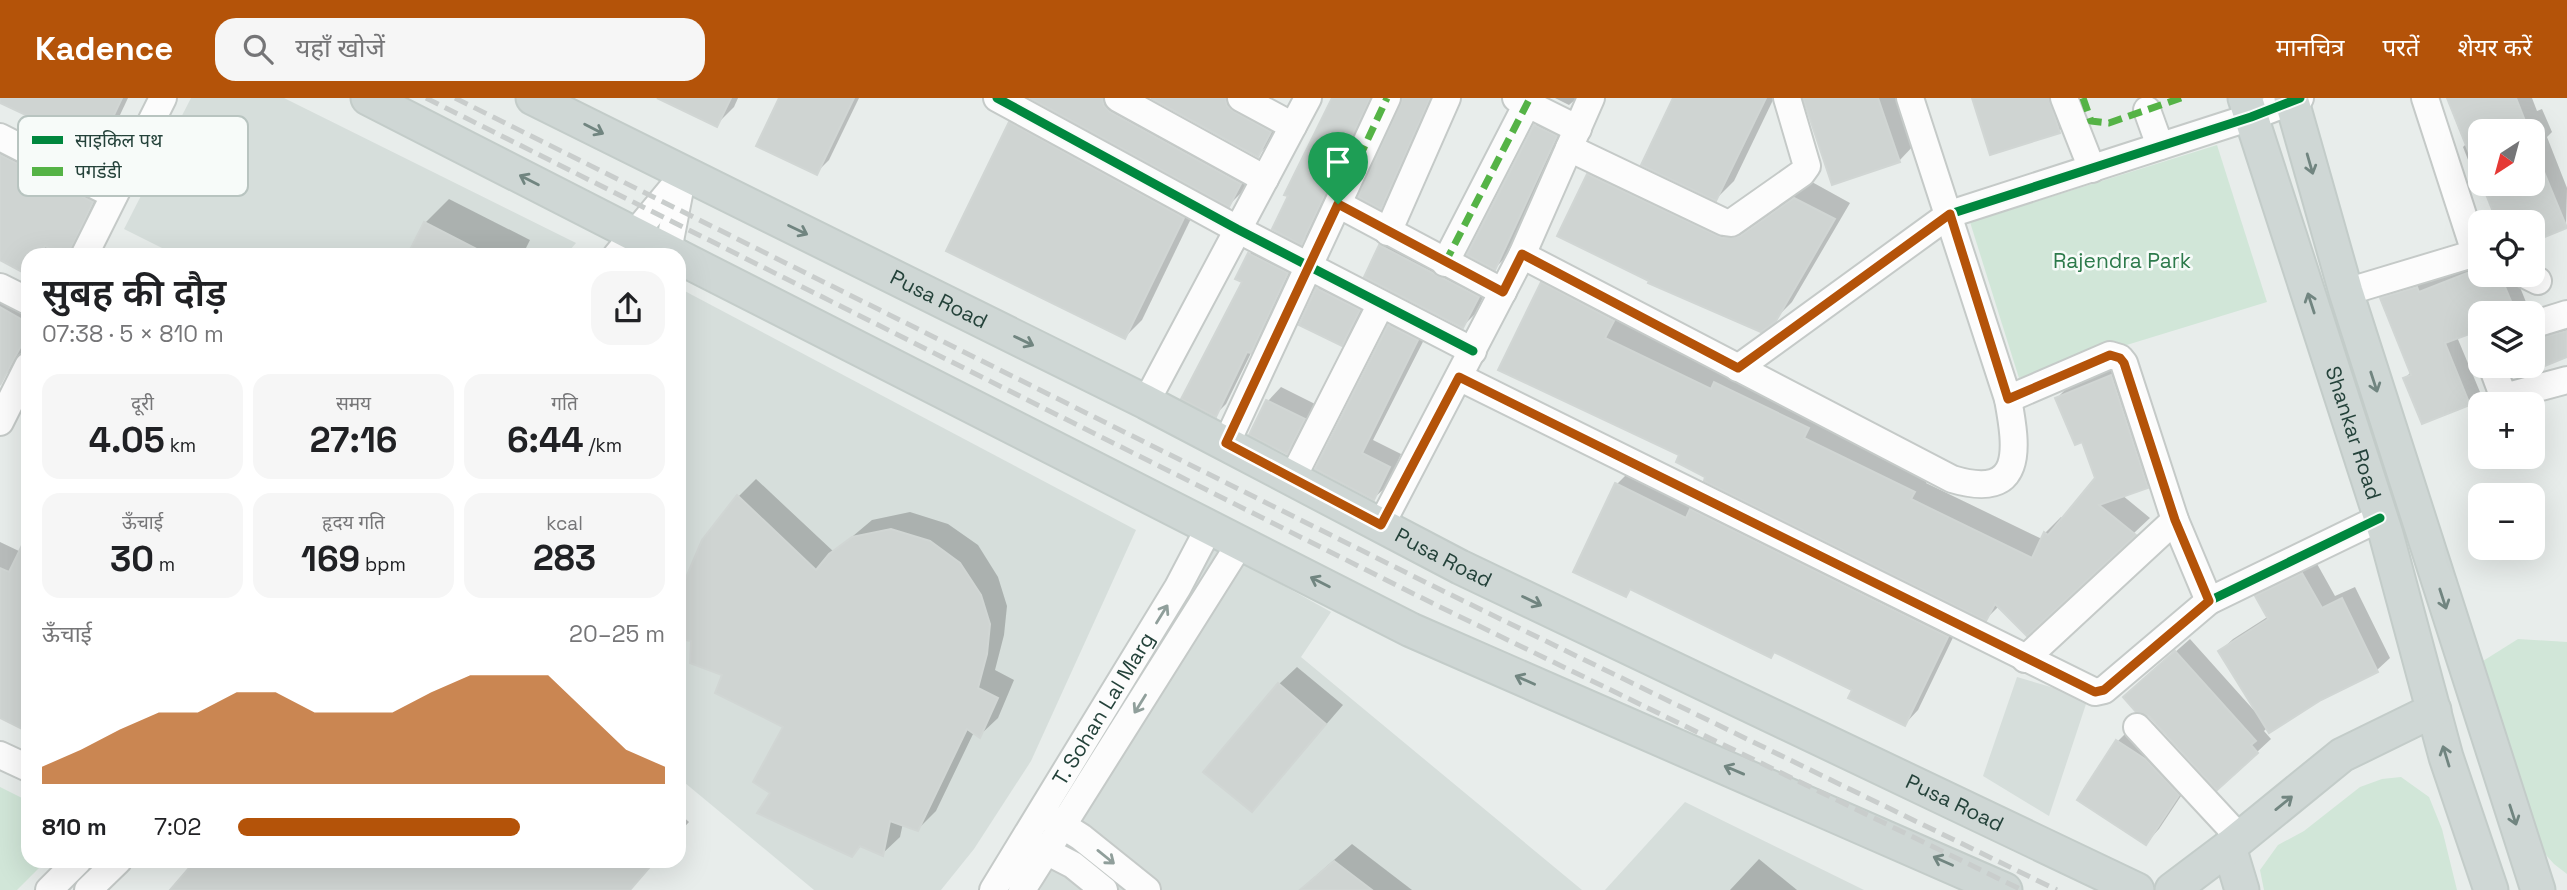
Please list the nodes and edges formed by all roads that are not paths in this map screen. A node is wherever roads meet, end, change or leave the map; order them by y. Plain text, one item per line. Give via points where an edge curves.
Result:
1 (163, 98) edge
2 (368, 98) edge
3 (533, 98) edge
4 (997, 98) edge
5 (1118, 98) edge
6 (1241, 98) edge
7 (1308, 98) edge
8 (1387, 98) edge
9 (1447, 98) edge
10 (1591, 98) edge
11 (1787, 98) edge
12 (1910, 98) edge
13 (2064, 98) edge
14 (2425, 98) edge
15 (2295, 99) edge
16 (1524, 100) edge
17 (1029, 106) edge
18 (2248, 108) edge
19 (2147, 110) dead end
20 (154, 116) edge
21 (1293, 125) junction
22 (0, 137) edge
23 (1574, 138) junction
24 (18, 146) edge
25 (2160, 146) junction
26 (2092, 169) junction
27 (684, 174) junction
28 (1265, 179) junction
29 (114, 196) edge
30 (1338, 204) junction
31 (1950, 214) junction
32 (600, 216) junction
33 (2468, 226) edge
34 (1237, 229) junction
35 (1388, 232) junction
36 (625, 245) edge
37 (88, 248) edge
38 (608, 248) edge
39 (673, 248) edge
40 (1522, 254) junction
41 (2468, 255) edge
42 (686, 262) edge
43 (1445, 263) junction
44 (1309, 266) junction
45 (0, 287) edge
46 (1503, 292) junction
47 (2346, 292) junction
48 (21, 298) edge
49 (1381, 304) junction
50 (2567, 314) edge
51 (2545, 321) edge
52 (1473, 351) junction
53 (1738, 368) junction
54 (1459, 377) junction
55 (2496, 378) edge
56 (21, 380) edge
57 (2567, 380) edge
58 (2008, 399) junction
59 (1146, 402) junction
60 (0, 422) edge
61 (1226, 443) junction
62 (1292, 479) junction
63 (2175, 520) junction
64 (2419, 524) junction
65 (1381, 525) junction
66 (1210, 526) junction
67 (2383, 526) junction
68 (1241, 542) junction
69 (2209, 601) junction
70 (2025, 659) junction
71 (2434, 710) junction
72 (2137, 727) dead end
73 (0, 755) edge
74 (21, 765) edge
75 (1040, 811) junction
76 (1064, 826) junction
77 (1023, 839) junction
78 (2235, 843) junction
79 (1048, 851) junction
80 (71, 868) edge
81 (111, 868) edge
82 (49, 890) edge
83 (89, 890) edge
84 (993, 890) edge
85 (1022, 890) edge
86 (1104, 890) edge
87 (1147, 890) edge
88 (2005, 890) edge
89 (2137, 890) edge
90 (2172, 890) edge
91 (2242, 890) edge
92 (2491, 890) edge
93 (2538, 890) edge

1 - 20 street
32 -> 2 main road
3 -> 27 main road, Pusa Road
4 - 17 street
5 - 28 street
6 - 21 street
7 - 21 street
8 - 30 street
9 - 35 street
10 - 23 street
11 - 23 street via 1807,166 1731,223
12 - 31 street
13 - 26 street
14 - 33 street
15 - 18 street
15 -> 47 main road, Shankar Road
16 - 23 street
16 - 43 street
17 - 34 street
18 - 25 street
67 -> 18 main road, Shankar Road
19 - 25 street
21 - 28 street
22 - 24 street
23 - 40 street
25 - 26 street
26 - 31 street
27 - 36 street
27 - 39 street
27 -> 59 main road, Pusa Road
28 - 34 street
29 - 37 street
30 - 35 street
30 - 44 street
31 - 53 street
31 - 58 street
32 - 36 main road
32 - 38 street
34 - 44 street
34 - 59 street
35 - 43 street
40 - 46 street
40 - 53 street
41 - 47 street
42 - 66 main road
43 - 46 street
44 - 49 street
44 - 61 street
45 - 48 street
46 - 52 street
47 -> 64 main road, Shankar Road
49 - 52 street
49 - 62 street
50 - 51 street
52 - 54 street
53 - 58 street via 1952,479 1972,485 1998,480 2008,472 2015,453
54 - 65 street
54 - 70 street
55 - 57 street via 2501,393 2508,396
56 - 60 street
58 - 63 street via 2110,355 2120,358
59 - 61 main road, Pusa Road
61 - 62 main road, Pusa Road
62 - 65 main road, Pusa Road
63 - 69 street
63 - 70 street
64 - 67 main road
64 -> 93 main road, Shankar Road
65 -> 89 main road, Pusa Road
66 - 68 main road
75 -> 66 street, T. Sohan Lal Marg via 1178,587
67 - 69 street
67 - 71 main road, Shankar Road
68 -> 76 street, T. Sohan Lal Marg
88 -> 68 main road via 1411,630
69 - 70 street via 2100,692
78 -> 71 main road via 2342,755
92 -> 71 main road, Shankar Road
72 - 78 street
73 - 74 street
75 - 76 street
75 - 77 street, T. Sohan Lal Marg
76 - 79 street, T. Sohan Lal Marg
76 -> 87 street
77 - 79 street
77 - 84 street, T. Sohan Lal Marg
78 - 90 main road
78 - 91 main road
79 - 85 street, T. Sohan Lal Marg
79 - 86 street
80 - 82 street
81 - 83 street

